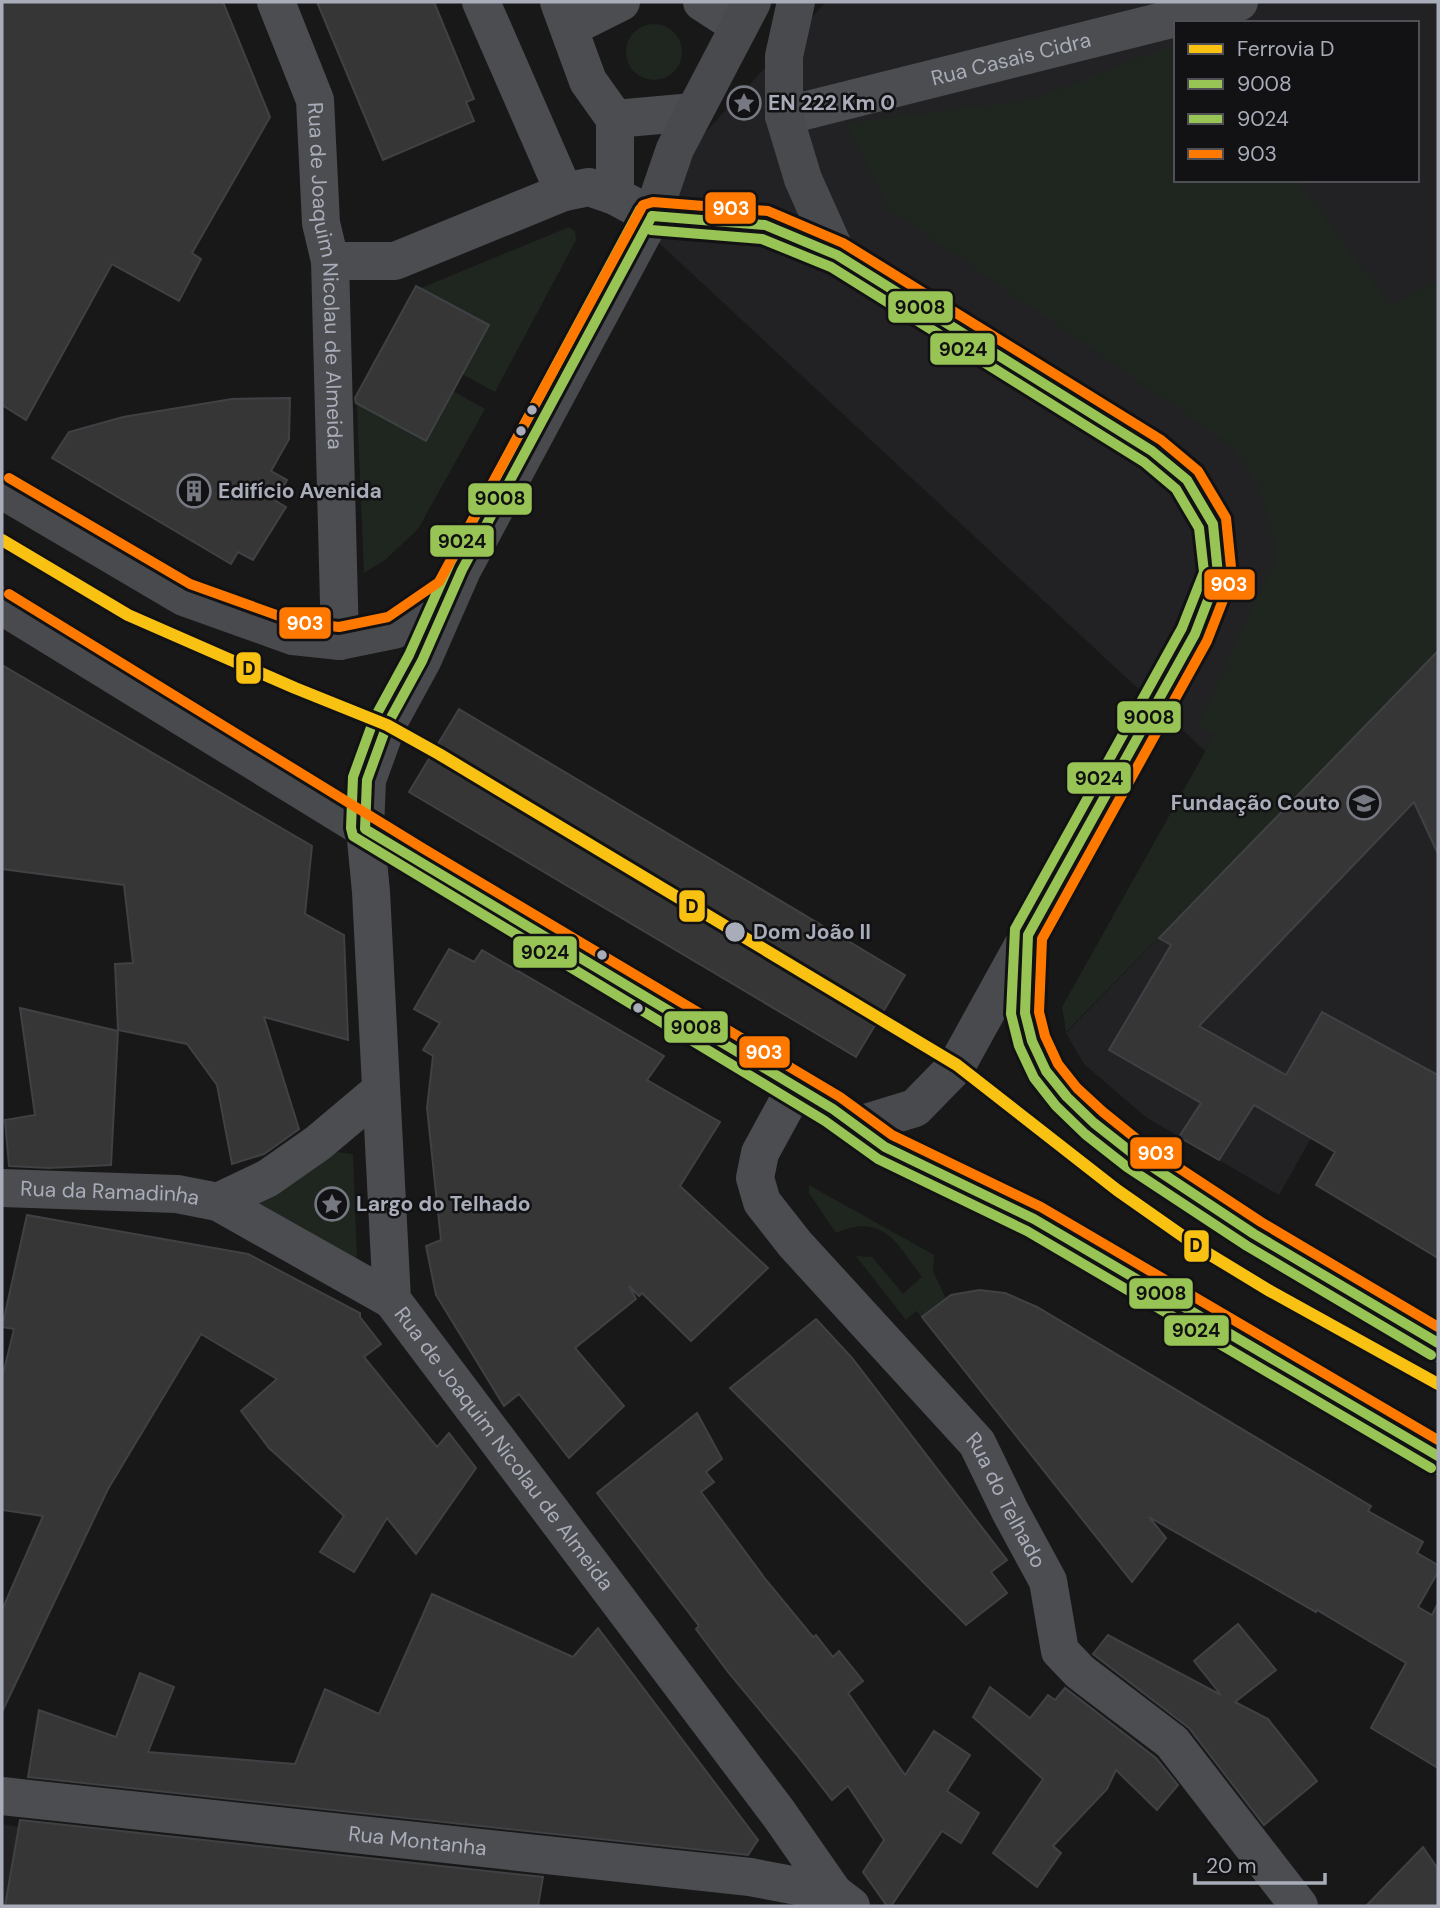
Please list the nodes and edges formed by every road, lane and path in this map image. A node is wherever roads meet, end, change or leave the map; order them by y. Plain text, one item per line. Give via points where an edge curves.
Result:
1 (276, 2) edge
2 (481, 2) edge
3 (621, 2) edge
4 (702, 2) edge
5 (796, 2) edge
6 (1239, 2) edge
7 (745, 14) edge
8 (564, 15) edge
9 (694, 112) junction
10 (784, 116) junction
11 (615, 119) junction
12 (564, 192) junction
13 (615, 195) junction
14 (652, 216) junction
15 (837, 255) junction
16 (330, 261) junction
17 (2, 490) edge
18 (450, 592) junction
19 (2, 606) edge
20 (340, 642) junction
21 (365, 829) junction
22 (1028, 935) junction
23 (796, 1087) junction
24 (381, 1090) junction
25 (856, 1126) junction
26 (2, 1188) edge
27 (218, 1202) junction
28 (392, 1300) junction
29 (1438, 1343) edge
30 (1438, 1457) edge
31 (2, 1796) edge
32 (843, 1899) edge
33 (1299, 1906) edge

1 - 16 street, Rua de Joaquim Nicolau de Almeida via 315,100 321,223
2 - 12 street
3 - 8 street
4 - 7 street
5 - 10 main road via 784,56
6 - 10 street, Rua Casais Cidra
7 - 9 main road
8 - 11 street via 588,81
9 - 11 street
9 - 14 main road
10 - 15 main road via 803,179
11 - 13 street
12 - 13 street via 589,187
12 - 16 street via 395,261
13 - 14 street
14 - 15 main road via 765,225
14 - 18 main road
15 - 22 main road via 1152,451 1187,480 1213,524 1218,574 1195,634
16 - 20 street, Rua de Joaquim Nicolau de Almeida
17 - 20 main road via 184,597 293,636
18 - 20 main road via 394,630
18 - 21 main road via 422,662 387,725 367,780
19 - 21 main road
21 - 23 main road
21 - 24 street, Rua de Joaquim Nicolau de Almeida
22 - 25 main road via 957,1065 915,1108
22 - 29 main road via 1025,1013 1046,1071 1067,1097 1173,1182
23 - 25 main road
23 - 33 street, Rua do Telhado via 760,1153 755,1178 762,1202 977,1443 1048,1581 1060,1651 1080,1672 1172,1742
24 - 27 street via 268,1178
24 - 28 street, Rua de Joaquim Nicolau de Almeida
25 - 30 main road via 885,1147 1034,1219
26 - 27 street, Rua da Ramadinha via 177,1194
27 - 28 street
28 - 32 street, Rua de Joaquim Nicolau de Almeida
31 - 32 street, Rua Montanha via 750,1877

